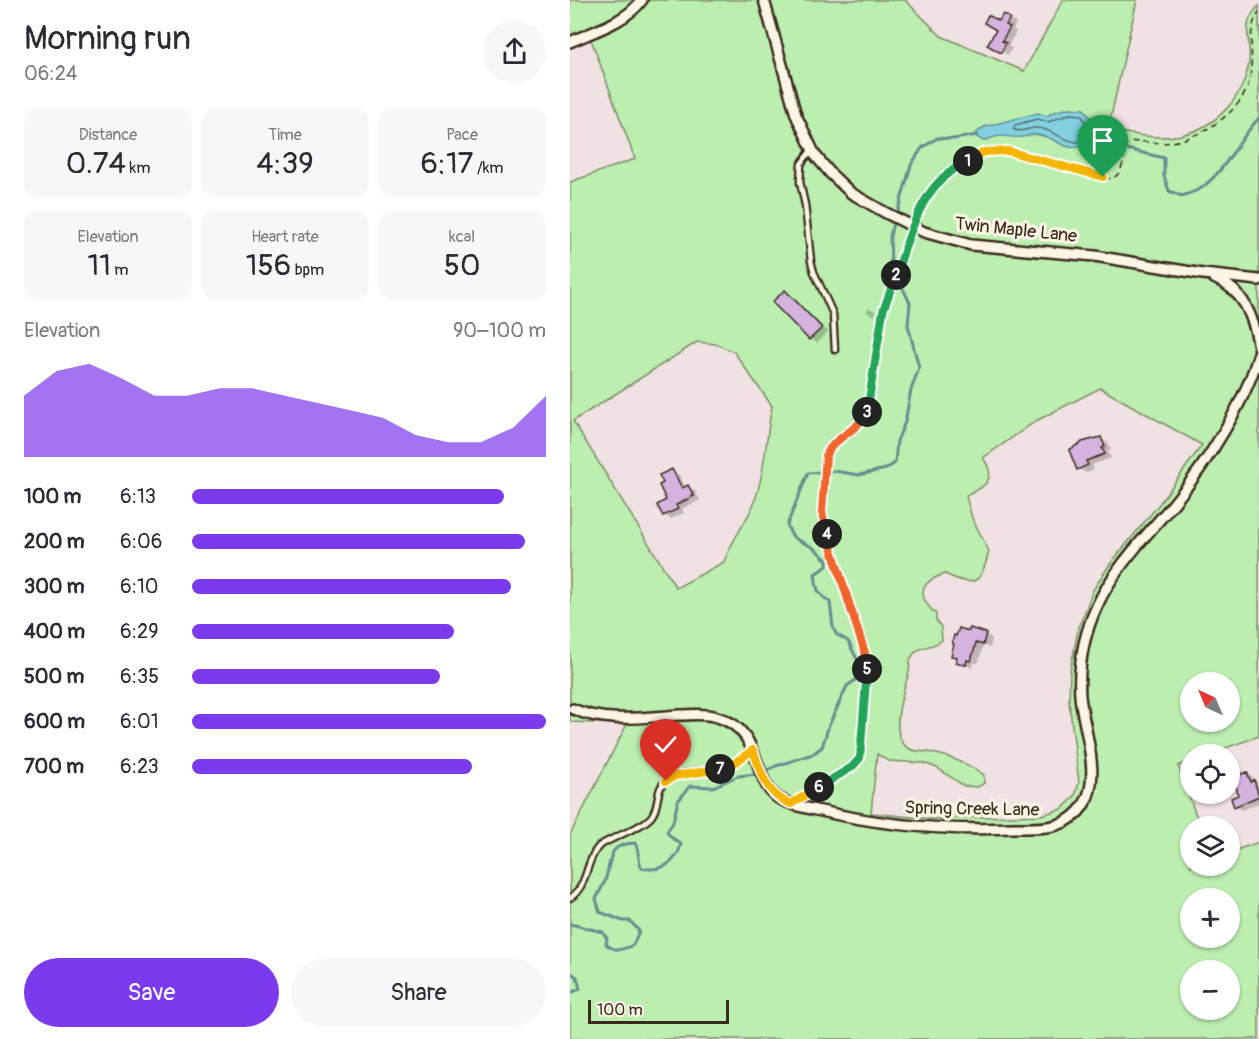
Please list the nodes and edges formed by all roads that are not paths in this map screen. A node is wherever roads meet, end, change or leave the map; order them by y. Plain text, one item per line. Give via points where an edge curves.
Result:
1 (642, 0) edge
2 (764, 0) edge
3 (570, 42) edge
4 (812, 148) junction
5 (1203, 274) junction
6 (1259, 280) edge
7 (1259, 347) edge
8 (835, 350) dead end
9 (1259, 353) edge
10 (1259, 371) edge
11 (1249, 384) junction
12 (573, 709) dead end
13 (753, 750) junction
14 (570, 898) edge

1 - 3 street via 623,17
2 - 4 street, Twin Maple Lane via 796,115
4 - 5 street, Twin Maple Lane via 851,193 944,239 1095,256
4 - 8 lane via 801,164 800,182 811,261 833,314
5 - 6 street, Twin Maple Lane
5 - 7 street via 1223,282 1244,300 1255,323
9 - 11 street, Spring Creek Lane
10 - 11 street, Spring Creek Lane
11 - 13 street, Spring Creek Lane via 1198,473 1113,577 1090,623 1084,641 1080,698 1092,778 1088,796 1068,820 1049,827 944,829 870,821 791,804 774,796 768,788
12 - 13 street, Spring Creek Lane via 608,718 716,716 742,731
13 - 14 lane via 727,768 692,772 666,781 660,786 657,808 644,824 598,846 579,891

